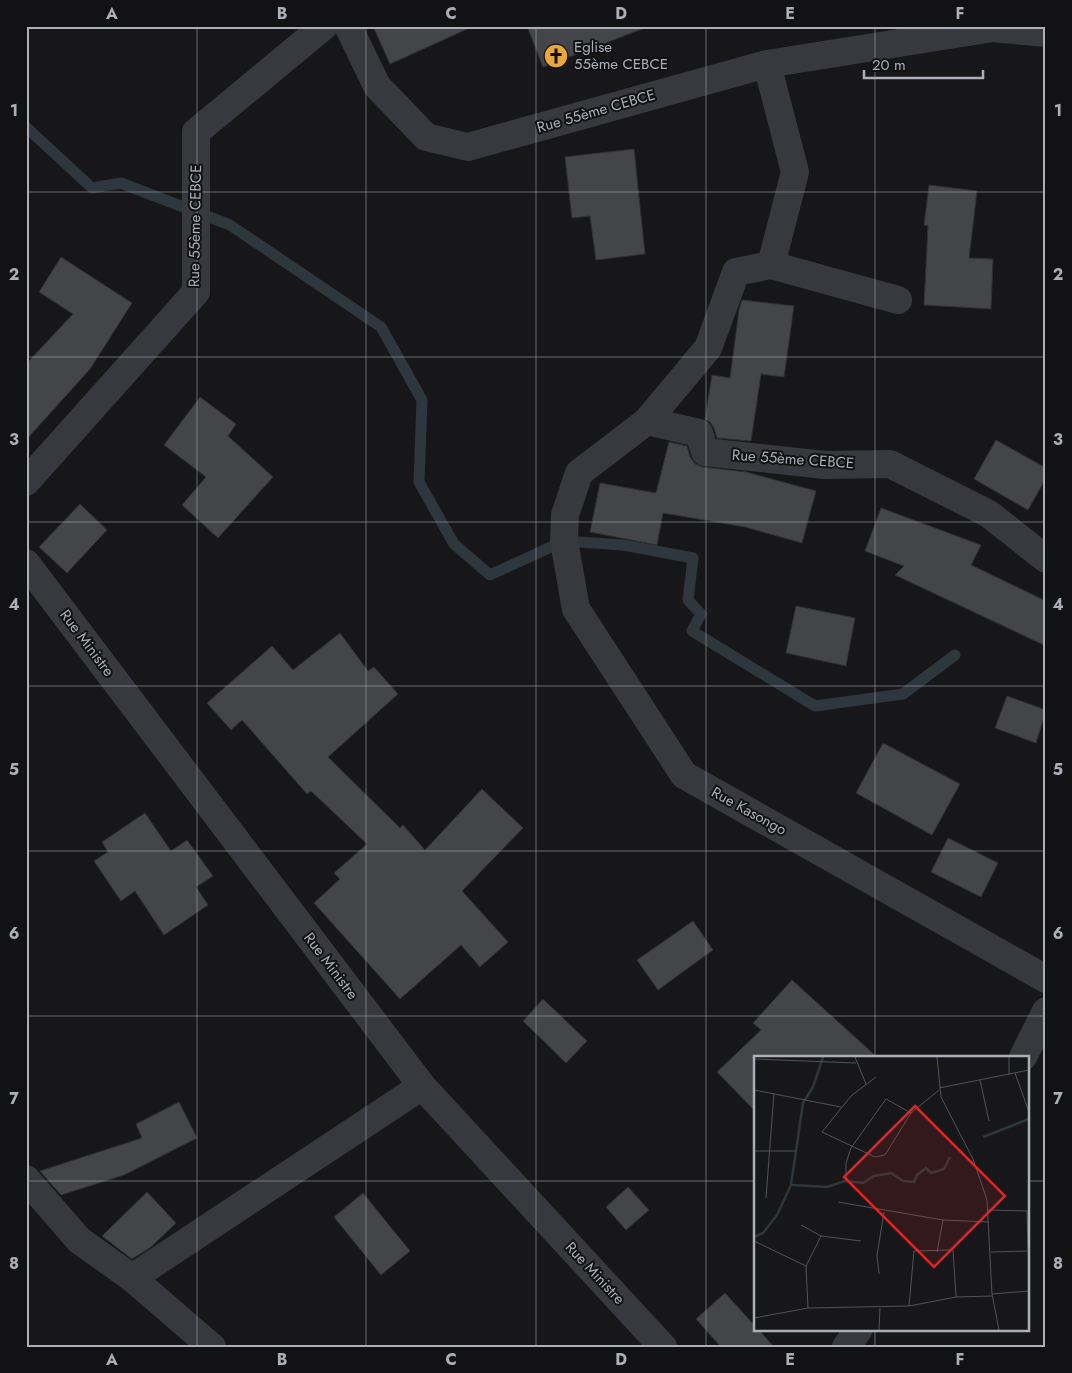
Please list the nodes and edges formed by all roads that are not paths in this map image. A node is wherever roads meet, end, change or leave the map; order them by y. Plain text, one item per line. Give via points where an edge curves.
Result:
1 (324, 26) edge
2 (348, 26) edge
3 (992, 27) edge
4 (1046, 33) edge
5 (767, 64) junction
6 (771, 265) junction
7 (898, 300) dead end
8 (647, 421) junction
9 (26, 482) edge
10 (1046, 559) edge
11 (28, 568) edge
12 (1046, 979) edge
13 (1046, 1011) edge
14 (1023, 1056) edge
15 (422, 1086) junction
16 (26, 1179) edge
17 (132, 1278) junction
18 (858, 1330) edge
19 (212, 1347) edge
20 (663, 1347) edge
21 (846, 1347) edge

1 - 9 street, Rue 55ème CEBCE via 196,132 196,292
2 - 5 street, Rue 55ème CEBCE via 377,86 426,137 468,147
3 - 4 street, Rue 55ème CEBCE
3 - 5 street, Rue 55ème CEBCE
5 - 6 street via 794,172
6 - 7 street
6 - 8 street via 736,272 708,348
8 - 10 street, Rue 55ème CEBCE via 699,433 705,452 825,465 890,464 989,514
8 - 12 street, Rue Kasongo via 579,473 565,515 564,541 576,609 684,774
11 - 15 street, Rue Ministre
13 - 14 street
15 - 17 street
15 - 20 street, Rue Ministre
16 - 17 street via 79,1240
17 - 19 street
18 - 21 street

